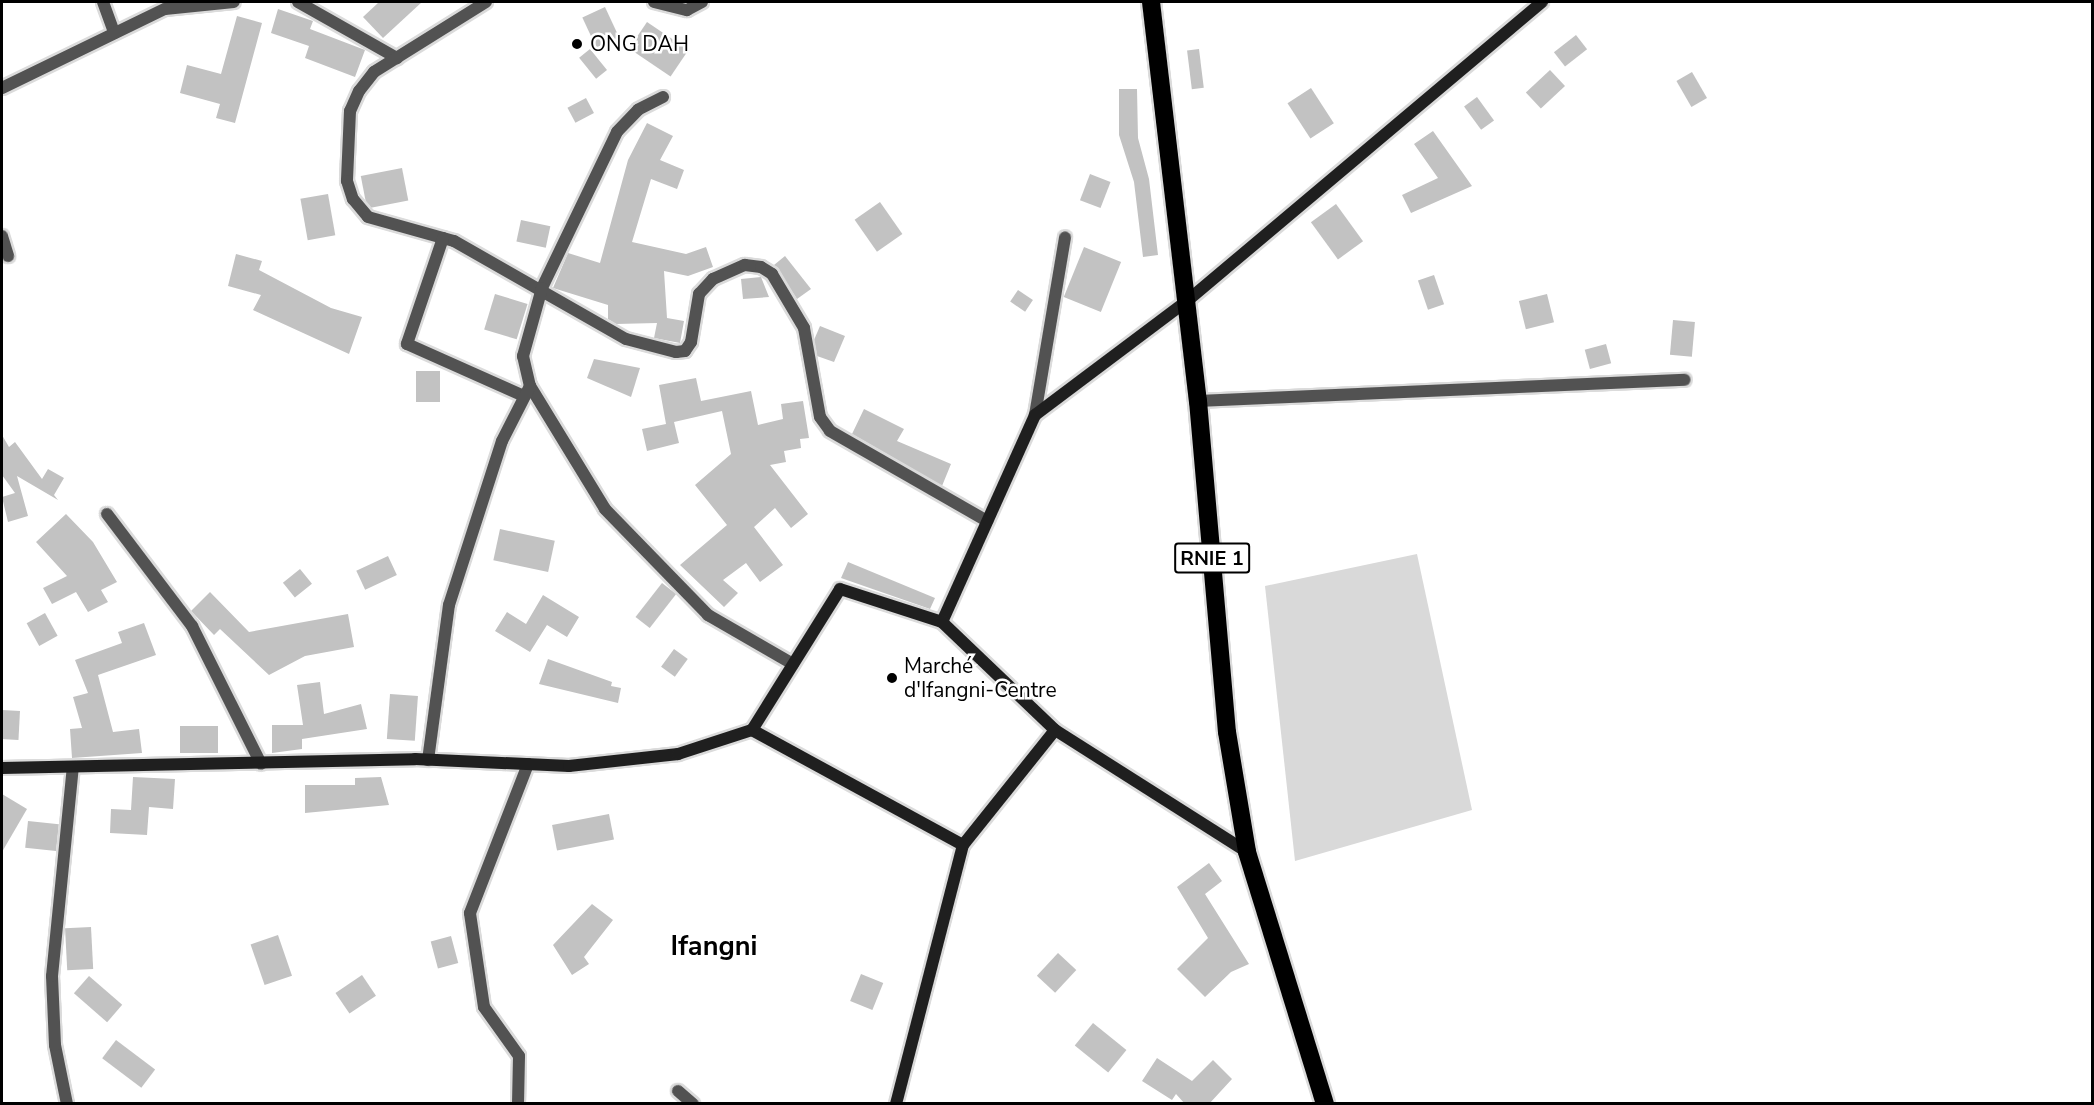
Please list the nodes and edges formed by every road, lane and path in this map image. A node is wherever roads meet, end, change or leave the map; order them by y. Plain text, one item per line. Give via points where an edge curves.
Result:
1 (103, 2) edge
2 (234, 2) edge
3 (298, 2) edge
4 (486, 2) edge
5 (654, 2) edge
6 (702, 2) edge
7 (1151, 2) edge
8 (1542, 2) edge
9 (114, 33) junction
10 (397, 58) junction
11 (2, 87) edge
12 (663, 97) dead end
13 (2, 236) edge
14 (443, 238) junction
15 (1065, 238) dead end
16 (8, 256) dead end
17 (542, 288) junction
18 (1187, 301) junction
19 (1685, 380) dead end
20 (527, 391) junction
21 (1198, 401) junction
22 (1035, 416) junction
23 (107, 514) dead end
24 (987, 521) junction
25 (942, 622) junction
26 (793, 664) junction
27 (752, 730) junction
28 (1055, 730) junction
29 (428, 760) junction
30 (261, 764) junction
31 (528, 764) junction
32 (73, 767) junction
33 (3, 771) edge
34 (963, 845) junction
35 (1247, 852) junction
36 (678, 1091) dead end
37 (67, 1104) edge
38 (518, 1104) edge
39 (693, 1104) edge
40 (896, 1104) edge
41 (1324, 1104) edge

1 - 9 street
2 - 9 street via 165,9
3 - 10 street
4 - 10 street
5 - 6 street via 687,10
7 - 18 highway, RNIE 1
8 - 18 street
9 - 11 street
10 - 14 street via 374,72 350,111 347,181 353,200 368,217
12 - 17 street via 638,110 617,132
13 - 16 street
14 - 17 street
14 - 20 street via 407,345
15 - 22 street
17 - 20 street via 524,337
17 - 24 street via 626,339 685,351 699,294 724,274 745,265 761,267 772,274 804,328 820,417 830,431
18 - 21 highway, RNIE 1
18 - 22 street
19 - 21 street
20 - 26 street via 605,509 708,615
20 - 29 street via 472,524 449,605
21 - 35 highway, RNIE 1 via 1227,732
22 - 24 street
23 - 30 street via 192,626
24 - 25 street
25 - 26 street via 840,589
25 - 28 street
26 - 27 street
27 - 31 street via 721,743 632,762
27 - 34 street
28 - 34 street
28 - 35 street
29 - 30 street
29 - 31 street
30 - 32 street
31 - 38 street via 470,913 484,1007 519,1056
32 - 33 street
32 - 37 street via 52,976 55,1045
34 - 40 street
35 - 41 highway, RNIE 1
36 - 39 street

